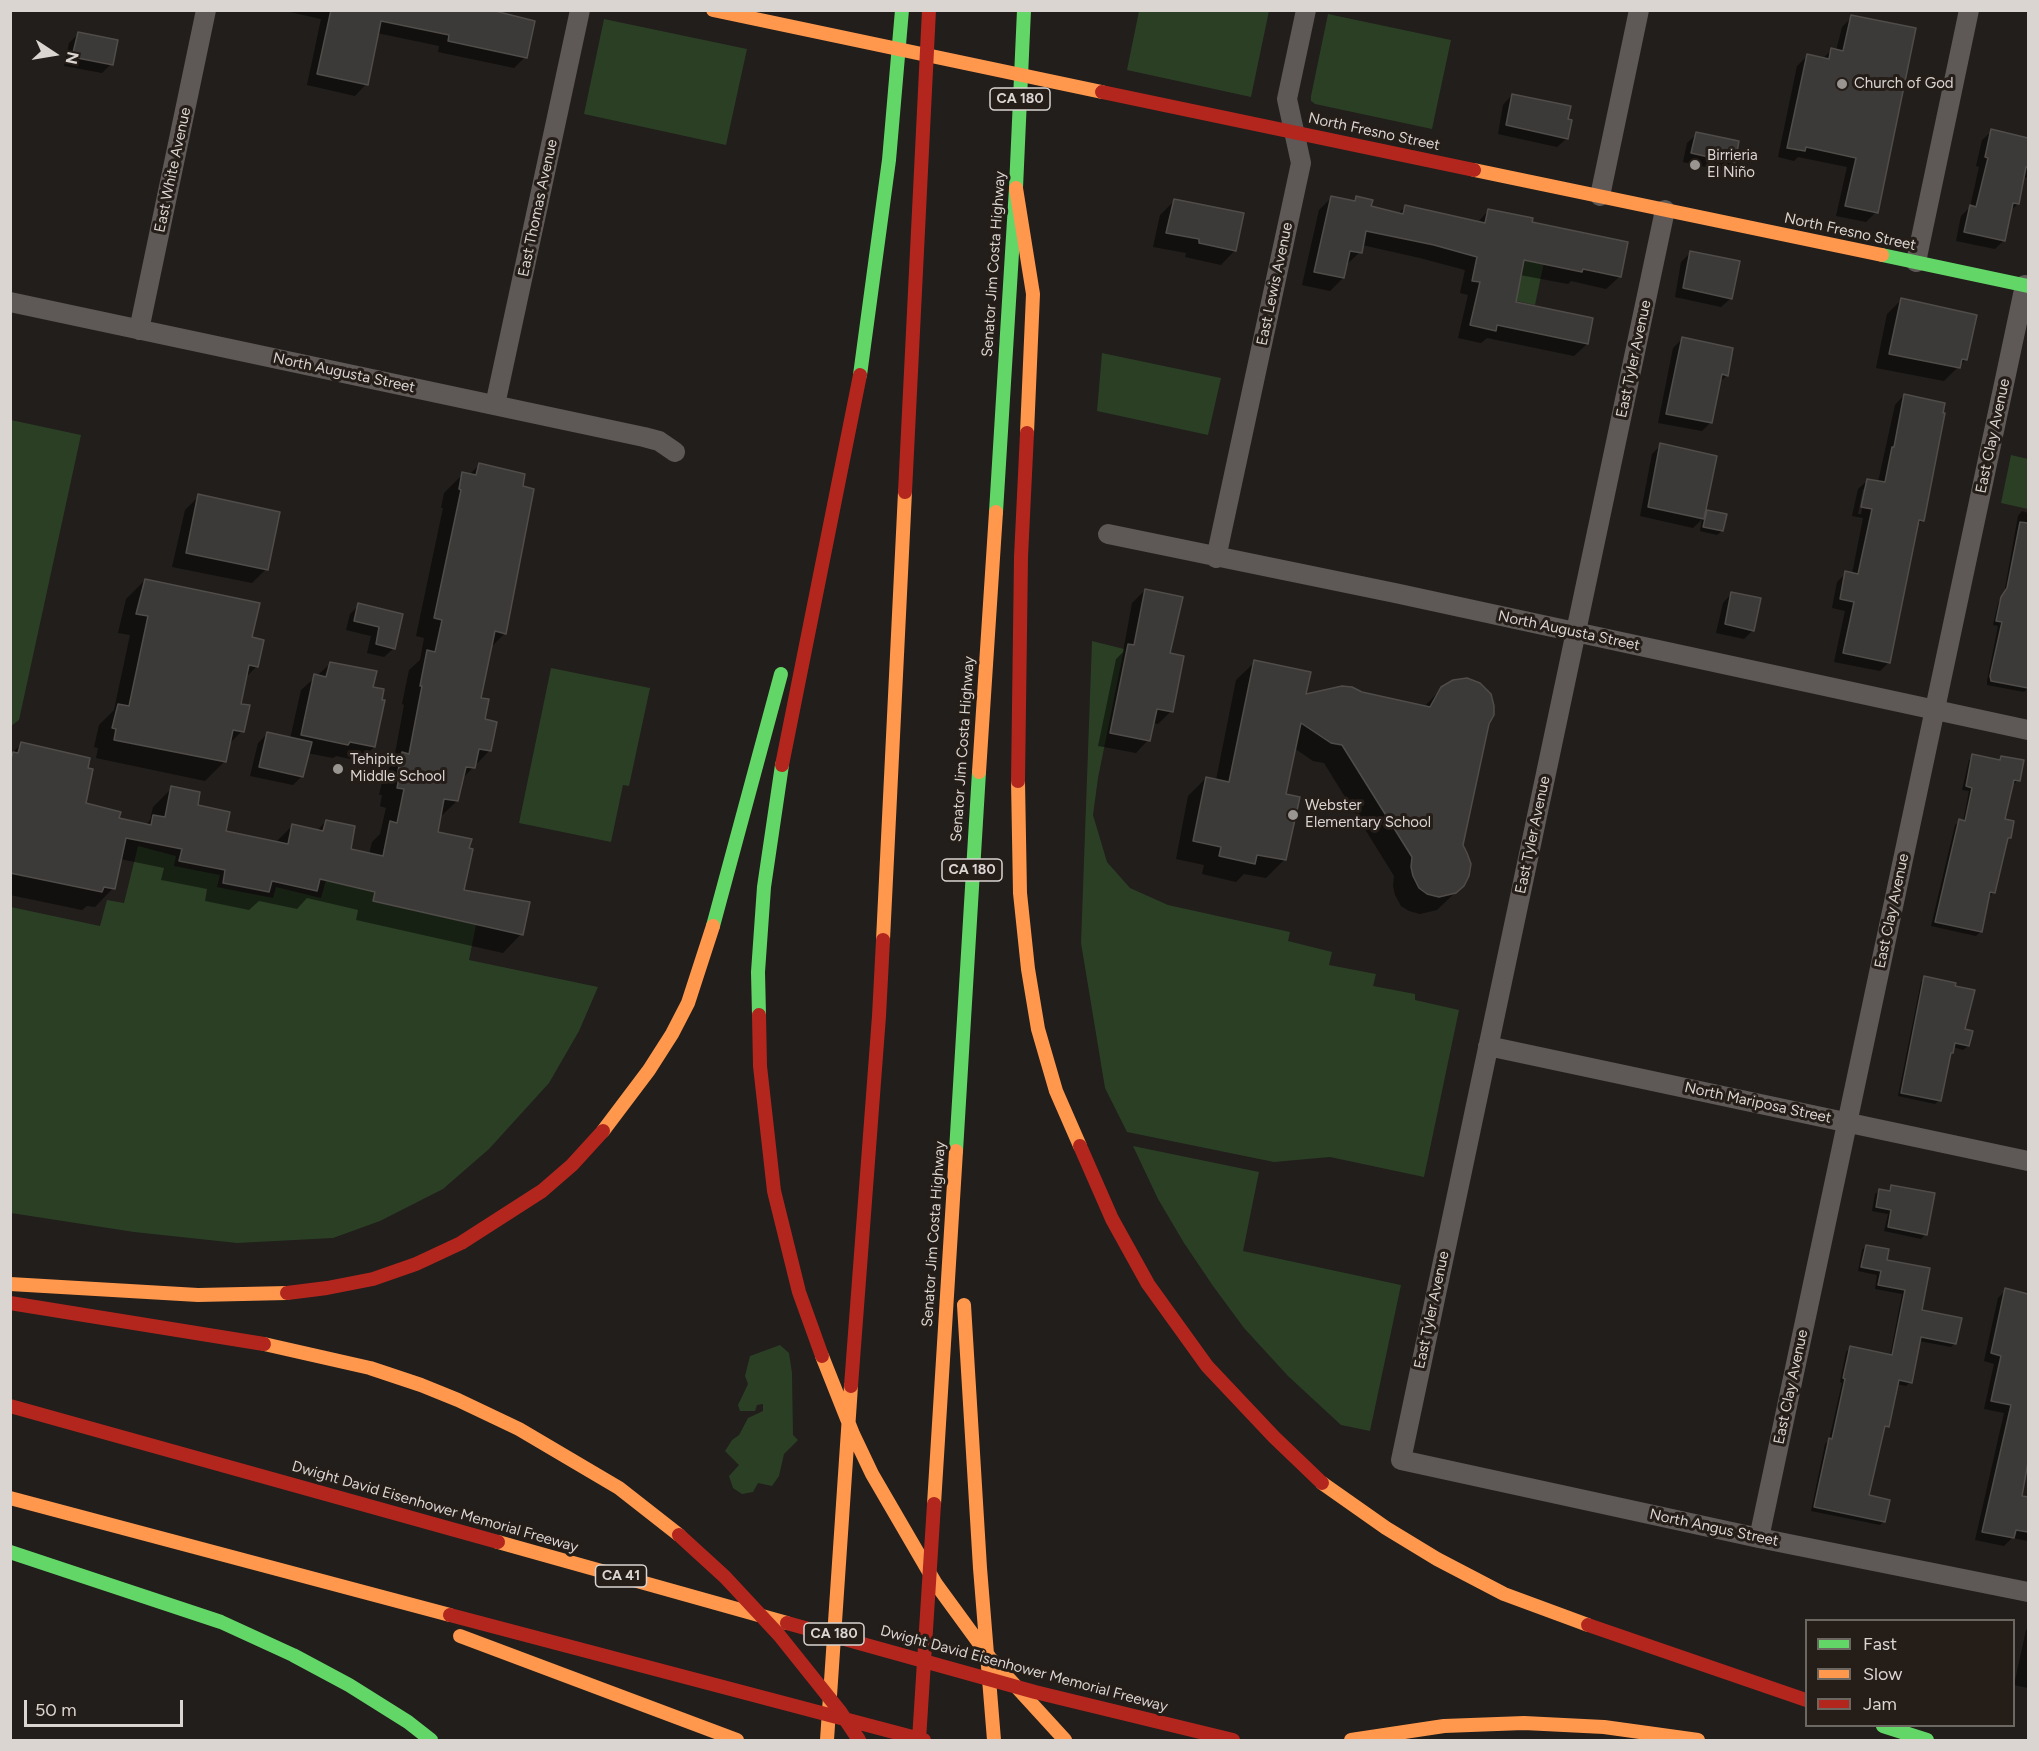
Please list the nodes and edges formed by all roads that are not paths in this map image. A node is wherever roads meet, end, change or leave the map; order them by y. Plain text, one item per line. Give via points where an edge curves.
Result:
1 (206, 10) edge
2 (580, 10) edge
3 (713, 10) edge
4 (902, 10) edge
5 (929, 10) edge
6 (1024, 10) edge
7 (1306, 10) edge
8 (1639, 10) edge
9 (1969, 10) edge
10 (1294, 132) junction
11 (1016, 188) junction
12 (1600, 196) junction
13 (1665, 210) junction
14 (1916, 262) junction
15 (2026, 285) edge
16 (10, 302) edge
17 (139, 330) junction
18 (495, 405) junction
19 (675, 452) dead end
20 (843, 463) junction
21 (1108, 534) dead end
22 (1216, 558) junction
23 (800, 608) dead end
24 (1576, 633) junction
25 (783, 664) dead end
26 (1935, 710) junction
27 (2028, 730) edge
28 (1488, 1046) junction
29 (1847, 1122) junction
30 (2028, 1161) edge
31 (955, 1165) junction
32 (962, 1272) dead end
33 (10, 1284) edge
34 (963, 1296) dead end
35 (10, 1303) edge
36 (10, 1406) edge
37 (1401, 1460) joint
38 (10, 1498) edge
39 (1759, 1538) junction
40 (10, 1552) edge
41 (295, 1574) junction
42 (2028, 1592) edge
43 (417, 1620) dead end
44 (450, 1633) dead end
45 (1805, 1700) edge
46 (1889, 1727) edge
47 (432, 1740) edge
48 (737, 1740) edge
49 (827, 1740) edge
50 (858, 1740) edge
51 (919, 1740) edge
52 (924, 1740) edge
53 (994, 1740) edge
54 (1065, 1740) edge
55 (1233, 1740) edge
56 (1352, 1740) edge
57 (1698, 1740) edge
58 (1927, 1740) edge

1 - 17 street, East White Avenue
2 - 18 street, East Thomas Avenue
3 - 10 main road, North Fresno Street
4 - 20 main road via 889,160 862,361
5 - 49 main road, CA 180 via 879,1016
6 - 11 main road, Senator Jim Costa Highway / CA 180
7 - 10 street, East Lewis Avenue via 1287,99
8 - 12 street
9 - 14 street
10 - 12 main road, North Fresno Street
10 - 22 street, East Lewis Avenue via 1301,163
11 - 31 main road, Senator Jim Costa Highway / CA 180
11 - 45 main road via 1033,294 1020,569 1020,893 1041,1039 1056,1091 1112,1219 1148,1284 1207,1366 1321,1482 1386,1528 1504,1594
12 - 13 main road, North Fresno Street
13 - 14 main road, North Fresno Street
13 - 24 street, East Tyler Avenue
14 - 15 main road, North Fresno Street
15 - 26 street, East Clay Avenue
16 - 17 street, North Augusta Street
17 - 18 street, North Augusta Street
18 - 19 street, North Augusta Street via 644,437
20 - 23 main road
20 - 54 main road via 781,772 764,887 758,1015 774,1191 814,1336 872,1474 962,1621 1020,1693
21 - 22 street, North Augusta Street
22 - 24 street, North Augusta Street
24 - 26 street, North Augusta Street
24 - 28 street, East Tyler Avenue
25 - 33 main road via 711,935 688,1003 649,1070 612,1121 542,1191 461,1243 425,1260 373,1279 327,1288 198,1295
26 - 27 street, North Augusta Street
26 - 29 street, East Clay Avenue
28 - 29 street, North Mariposa Street
28 - 37 street, East Tyler Avenue
29 - 30 street, North Mariposa Street
29 - 39 street, East Clay Avenue
31 - 32 main road
31 - 51 main road, Senator Jim Costa Highway / CA 180
34 - 53 main road
35 - 50 main road via 278,1346 370,1368 458,1400 519,1429 619,1488 725,1576 779,1635
36 - 55 main road, Dwight David Eisenhower Memorial Freeway / CA 41 via 1024,1688
37 - 39 street, North Angus Street
38 - 41 main road
39 - 42 street, North Angus Street
40 - 47 main road via 221,1622 349,1685
41 - 43 main road
41 - 52 main road
44 - 48 main road
46 - 58 main road
56 - 57 main road via 1444,1726 1524,1723 1604,1727

